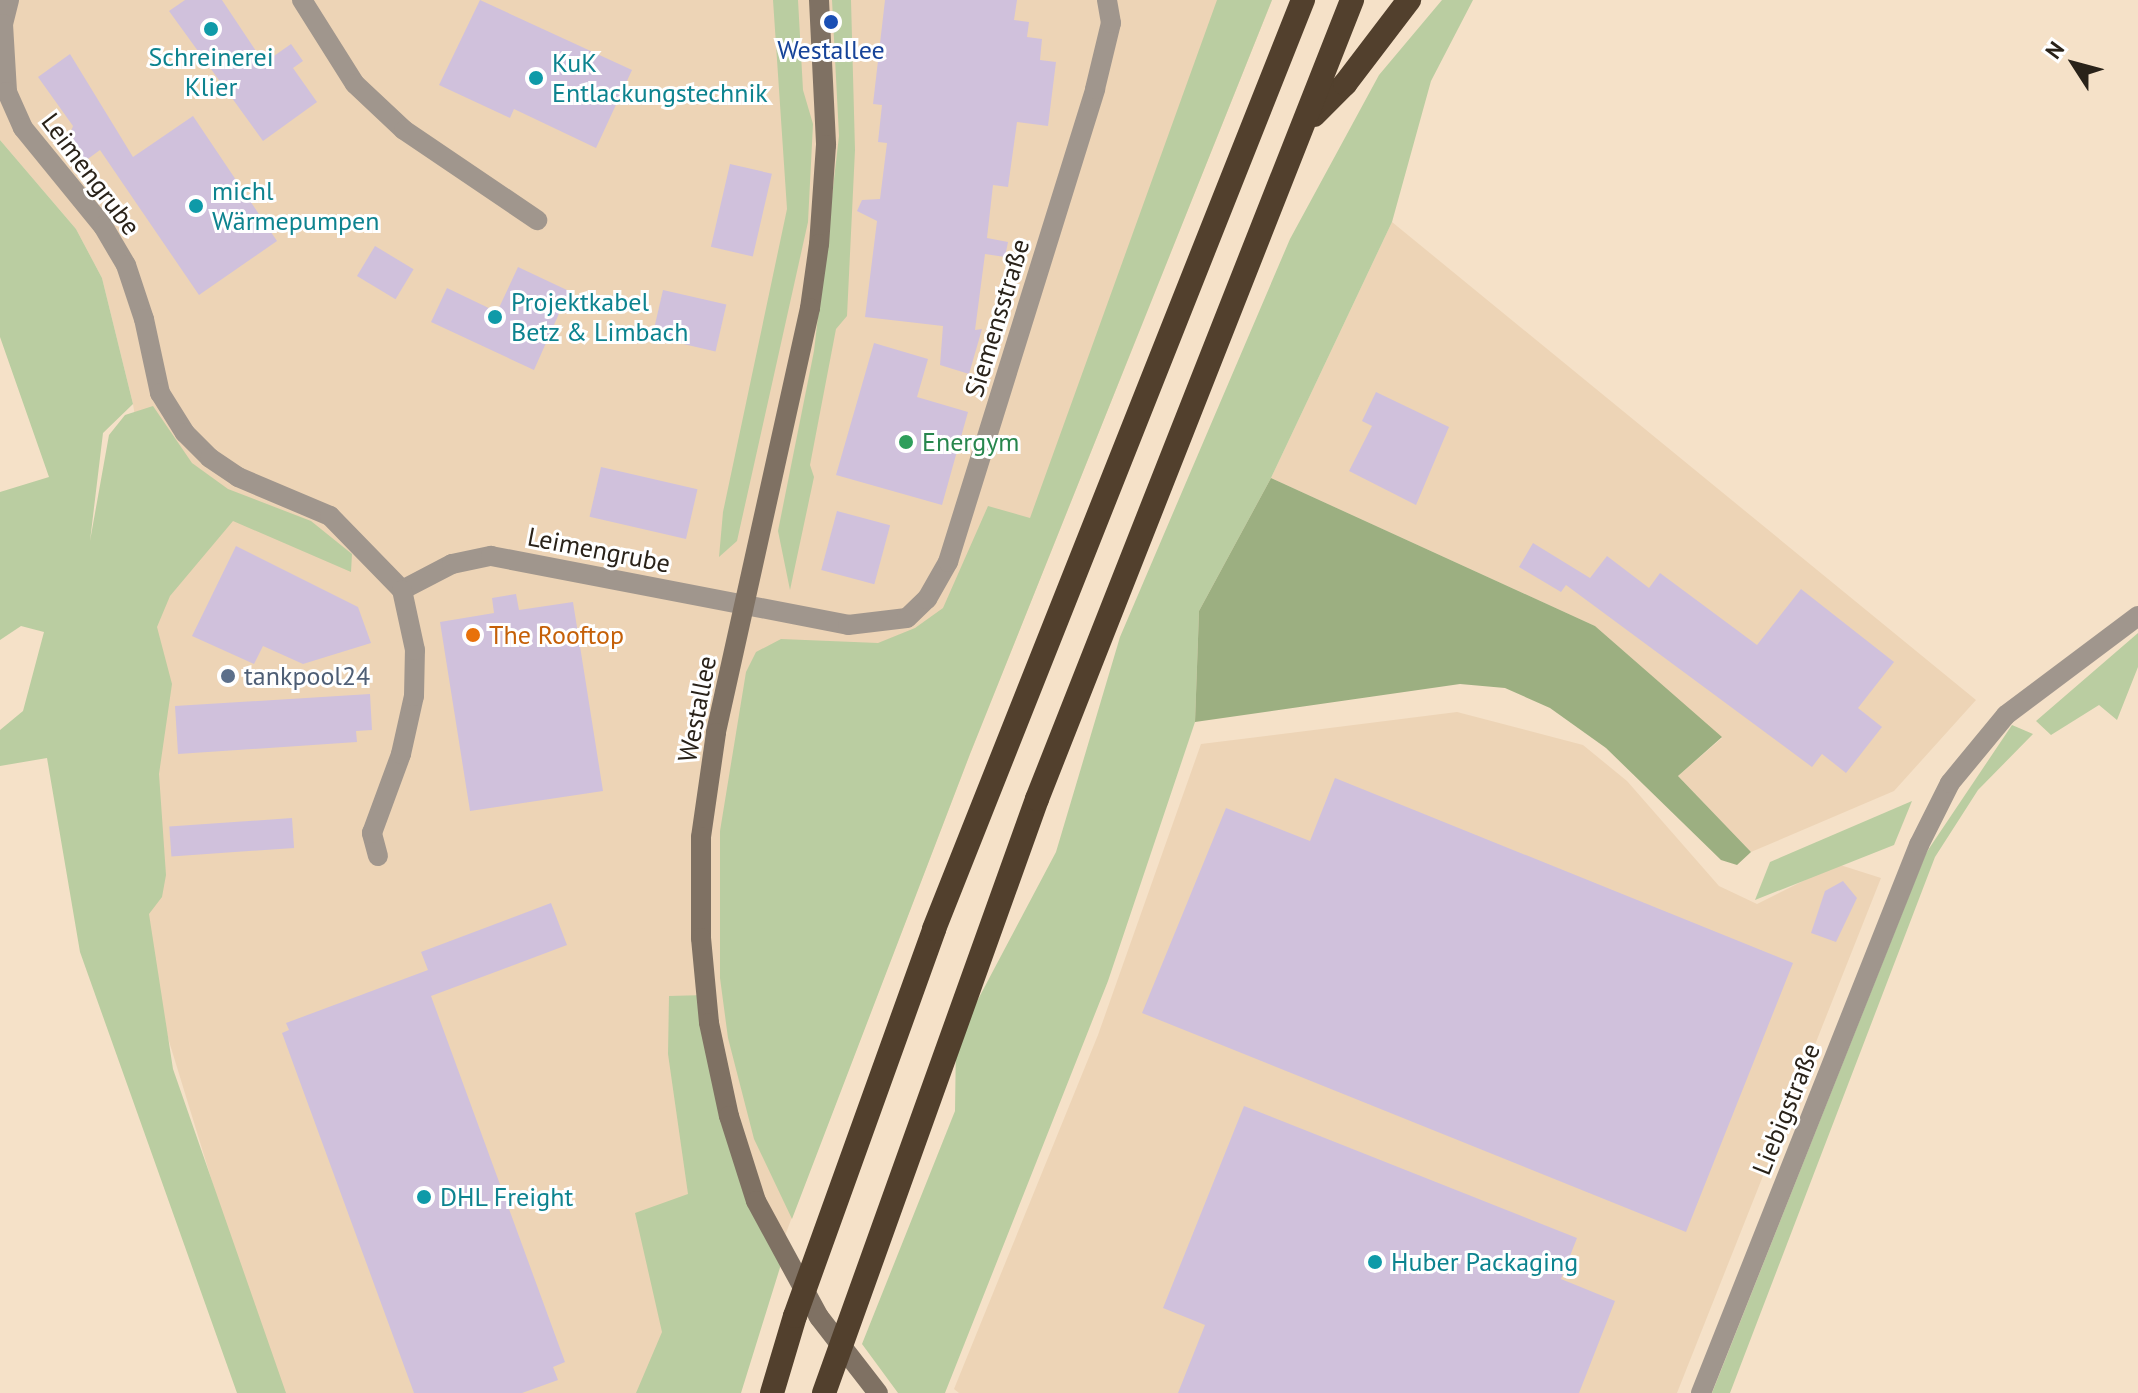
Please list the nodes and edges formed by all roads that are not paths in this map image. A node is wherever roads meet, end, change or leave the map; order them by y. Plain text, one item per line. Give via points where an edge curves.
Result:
1 (9, 0) edge
2 (302, 0) edge
3 (819, 0) edge
4 (1107, 0) edge
5 (1303, 0) edge
6 (1352, 0) edge
7 (1409, 0) edge
8 (1308, 121) junction
9 (537, 220) dead end
10 (402, 590) junction
11 (745, 606) junction
12 (2138, 616) edge
13 (378, 856) dead end
14 (772, 1393) edge
15 (824, 1393) edge
16 (878, 1393) edge
17 (1701, 1393) edge

1 - 10 street, Leimengrube via 3,24 7,92 23,128 103,226 126,265 160,393 185,433 238,477 330,516
2 - 9 street via 355,84 404,130
3 - 11 main road, Westallee via 826,145 819,244 810,308
4 - 11 street, Siemensstraße via 1111,23 1095,89 948,562 927,599 907,618 884,624 848,625
5 - 14 highway via 950,887 798,1305
6 - 8 highway
7 - 8 highway via 1345,84
8 - 15 highway via 1037,799
10 - 11 street, Leimengrube via 452,564 491,556
10 - 13 street via 415,650 414,696 401,754 372,833
11 - 16 main road, Westallee via 716,733 701,837 701,938 713,1039 729,1116 756,1201 819,1317
12 - 17 street, Liebigstraße via 2006,715 1950,783 1919,845

